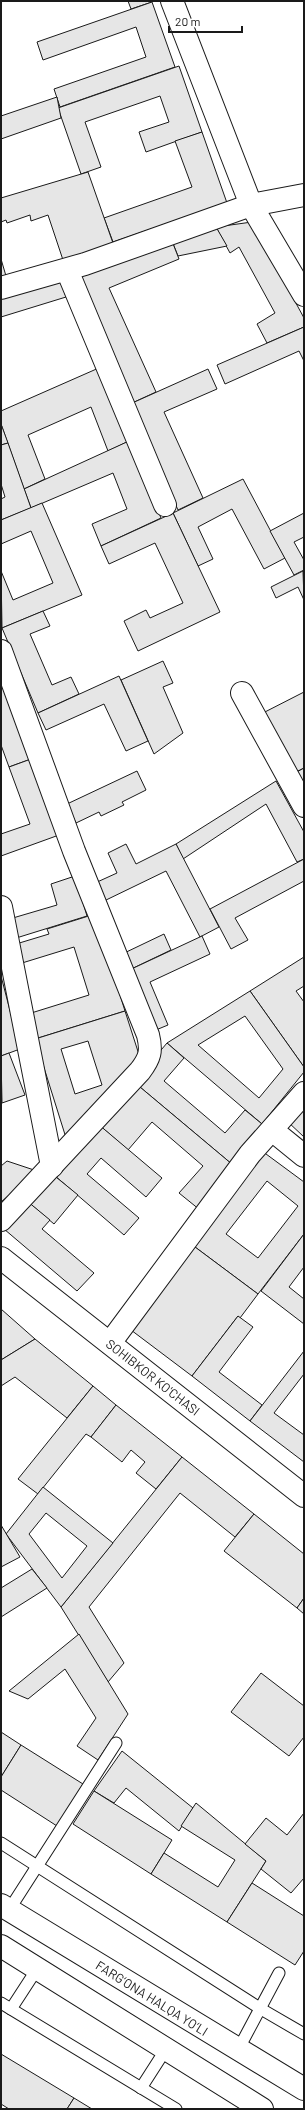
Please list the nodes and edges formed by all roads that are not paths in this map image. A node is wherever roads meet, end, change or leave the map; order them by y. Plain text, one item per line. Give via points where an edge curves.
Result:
1 (172, 1) edge
2 (304, 195) edge
3 (251, 205) junction
4 (67, 270) junction
5 (1, 288) edge
6 (304, 295) edge
7 (165, 505) dead end
8 (1, 651) edge
9 (242, 693) dead end
10 (304, 806) edge
11 (1, 907) edge
12 (304, 1093) edge
13 (272, 1130) junction
14 (304, 1156) edge
15 (52, 1166) junction
16 (1, 1220) edge
17 (1, 1258) edge
18 (110, 1343) junction
19 (304, 1496) edge
20 (116, 1743) dead end
21 (1, 1843) edge
22 (37, 1867) junction
23 (5, 1907) edge
24 (1, 1946) edge
25 (37, 1968) junction
26 (279, 1973) dead end
27 (1, 2003) edge
28 (11, 2009) junction
29 (260, 2009) junction
30 (304, 2034) edge
31 (166, 2049) junction
32 (238, 2050) junction
33 (141, 2088) junction
34 (304, 2089) edge
35 (176, 2109) edge
36 (262, 2109) edge

1 - 3 main road
2 - 3 main road
3 - 4 main road
3 - 6 main road
4 - 5 main road
4 - 7 main road
8 - 15 main road via 74,851 148,1035 151,1049 149,1060 140,1071
9 - 10 main road
11 - 15 main road
12 - 13 main road
13 - 14 main road
13 - 18 main road via 250,1154
15 - 16 main road
17 - 18 main road, SOHIBKOR KO'CHASI
18 - 19 main road, SOHIBKOR KO'CHASI
20 - 22 lane
21 - 22 lane
22 - 23 lane
22 - 29 lane
23 - 32 main road, FARG‘ONA HALQA YO‘LI
24 - 25 main road
25 - 28 lane
25 - 31 main road
26 - 29 lane
27 - 28 lane
28 - 33 lane
29 - 30 lane
29 - 32 lane
31 - 33 lane
31 - 36 main road
32 - 34 main road, FARG‘ONA HALQA YO‘LI
33 - 35 lane

